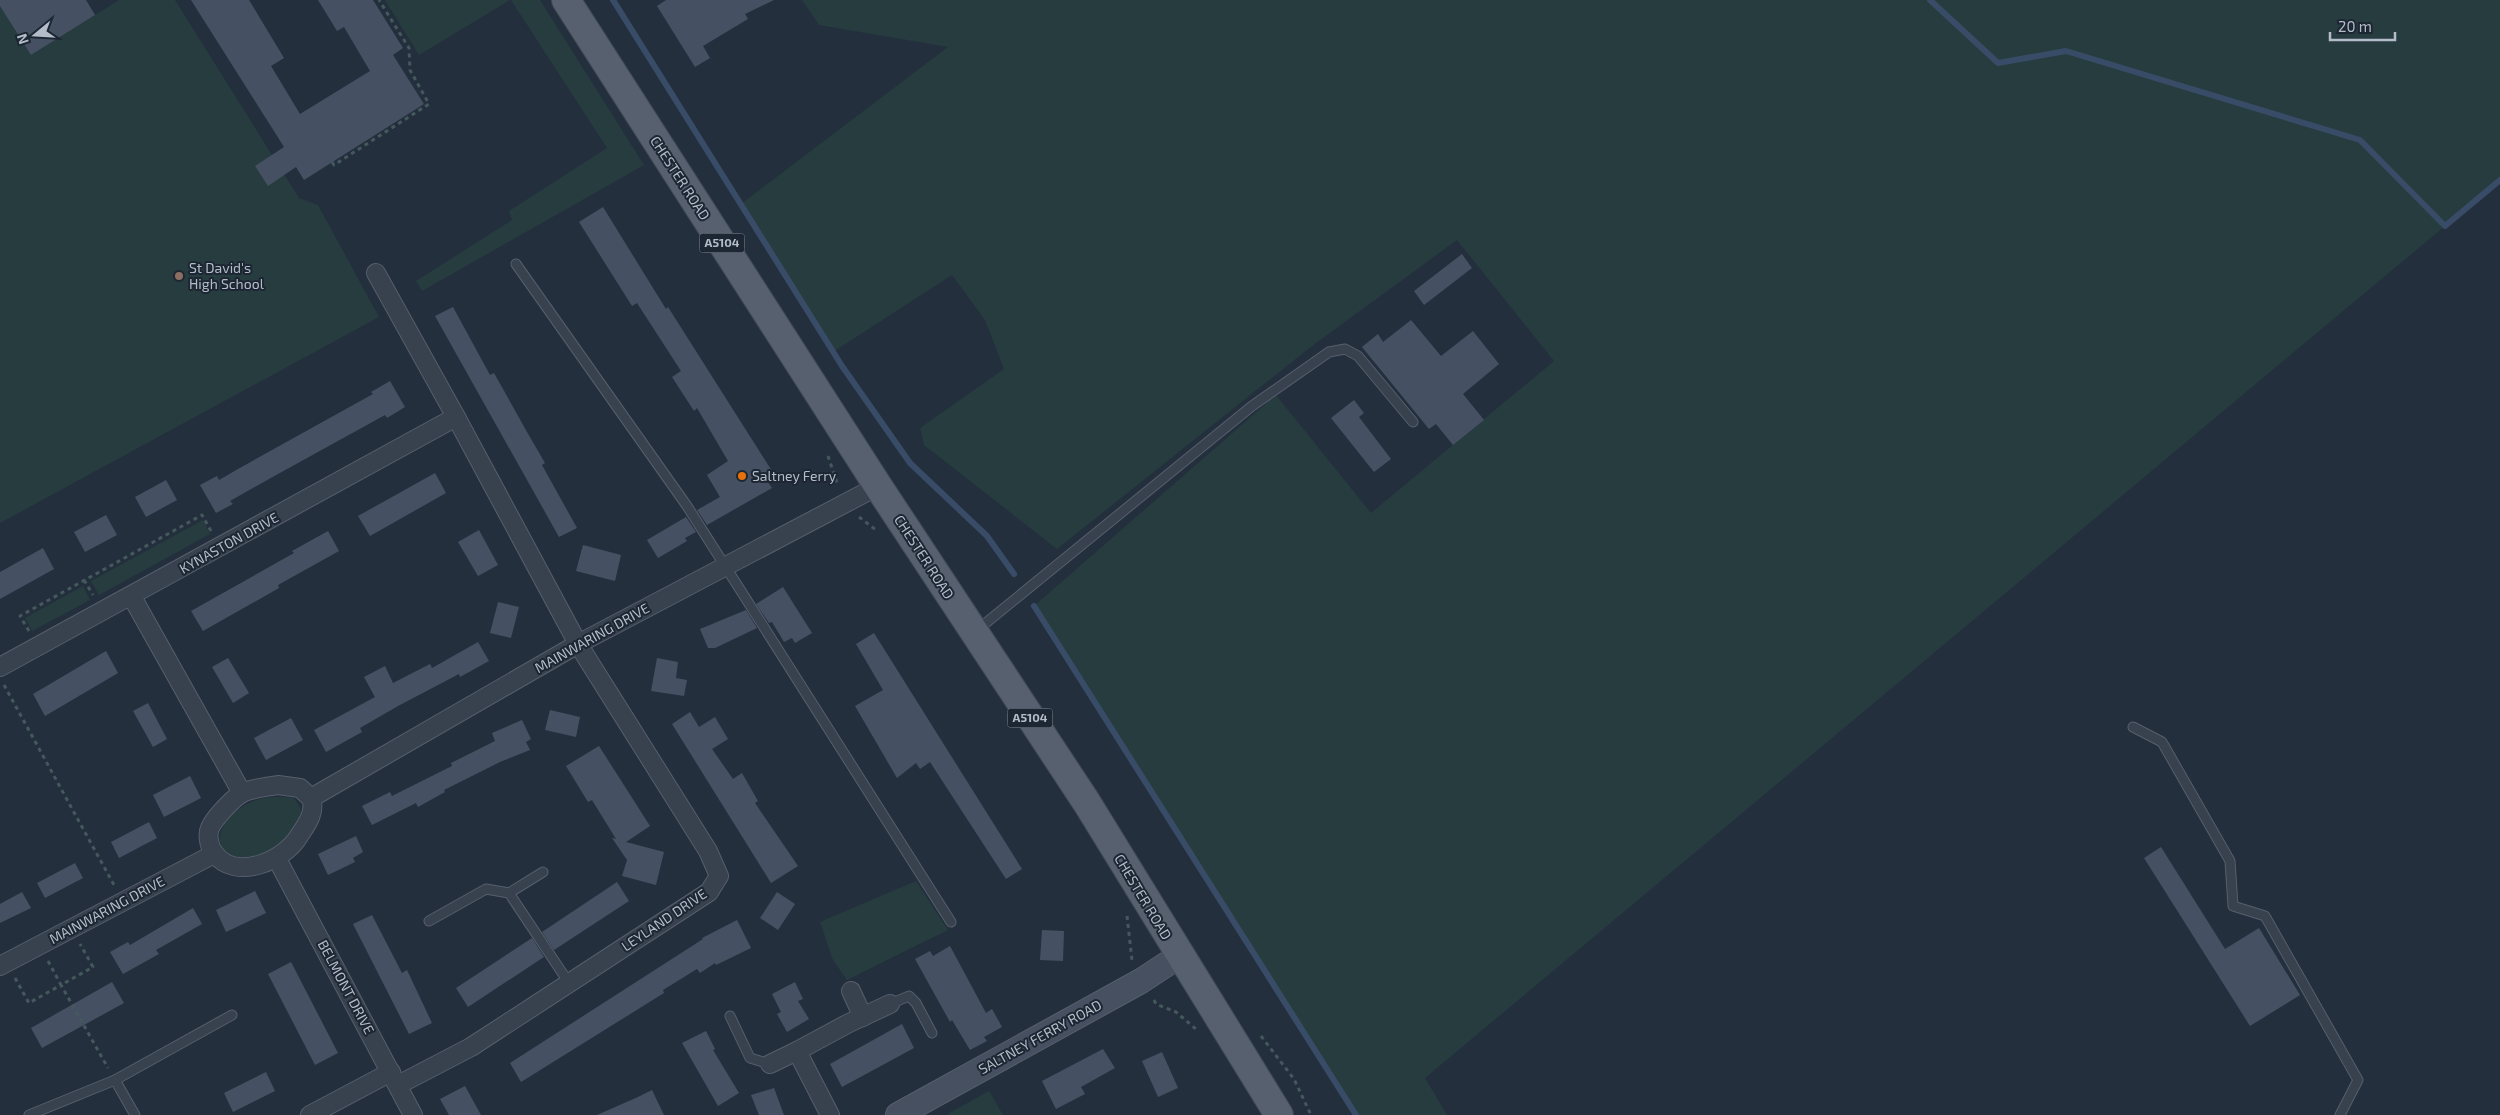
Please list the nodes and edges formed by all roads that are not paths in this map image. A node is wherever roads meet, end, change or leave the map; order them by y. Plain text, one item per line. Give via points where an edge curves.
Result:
1 (566, 0) edge
2 (516, 264) dead end
3 (376, 273) dead end
4 (456, 417) junction
5 (1413, 422) dead end
6 (878, 486) junction
7 (726, 566) junction
8 (132, 597) junction
9 (974, 632) junction
10 (578, 644) junction
11 (0, 667) edge
12 (2133, 727) dead end
13 (242, 793) junction
14 (311, 798) junction
15 (214, 854) junction
16 (277, 859) junction
17 (543, 872) dead end
18 (509, 893) junction
19 (429, 921) dead end
20 (951, 922) dead end
21 (1179, 956) junction
22 (3, 964) edge
23 (569, 983) junction
24 (850, 991) dead end
25 (890, 1004) joint
26 (232, 1015) dead end
27 (730, 1016) dead end
28 (862, 1017) junction
29 (932, 1033) dead end
30 (797, 1051) junction
31 (770, 1064) joint
32 (395, 1078) junction
33 (115, 1080) junction
34 (28, 1115) edge
35 (135, 1115) edge
36 (310, 1115) edge
37 (413, 1115) edge
38 (830, 1115) edge
39 (898, 1115) edge
40 (1279, 1115) edge
41 (2340, 1115) edge

1 - 6 main road, CHESTER ROAD / A5104
2 - 7 lane via 645,444
3 - 4 street
4 - 8 street, KYNASTON DRIVE
4 - 10 street
5 - 9 lane via 1358,356 1345,349 1329,352 1252,406
6 - 7 street, MAINWARING DRIVE
6 - 9 main road, CHESTER ROAD / A5104
7 - 10 street, MAINWARING DRIVE
7 - 20 lane
8 - 11 street, KYNASTON DRIVE
8 - 13 street
9 - 21 main road, CHESTER ROAD / A5104 via 1087,804
10 - 14 street, MAINWARING DRIVE
10 - 23 street, LEYLAND DRIVE via 708,851 719,876 709,892
12 - 41 lane via 2162,742 2230,861 2233,906 2265,916 2358,1080
13 - 14 street via 289,785 300,788
13 - 15 street via 209,828
14 - 16 street via 312,814 306,826 297,841
15 - 16 street via 229,864 245,866
15 - 22 street, MAINWARING DRIVE
16 - 32 street, BELMONT DRIVE
17 - 18 lane
18 - 19 lane via 486,889
18 - 23 lane
21 - 39 main road, SALTNEY FERRY ROAD via 1142,981
21 - 40 main road, CHESTER ROAD / A5104
23 - 32 street, LEYLAND DRIVE via 471,1047
24 - 28 street
25 - 28 street
25 - 29 lane via 909,996
26 - 33 lane
27 - 31 lane via 750,1058
28 - 30 street
30 - 31 street
30 - 38 street
32 - 36 street, LEYLAND DRIVE
32 - 37 street, BELMONT DRIVE
33 - 34 lane
33 - 35 lane

